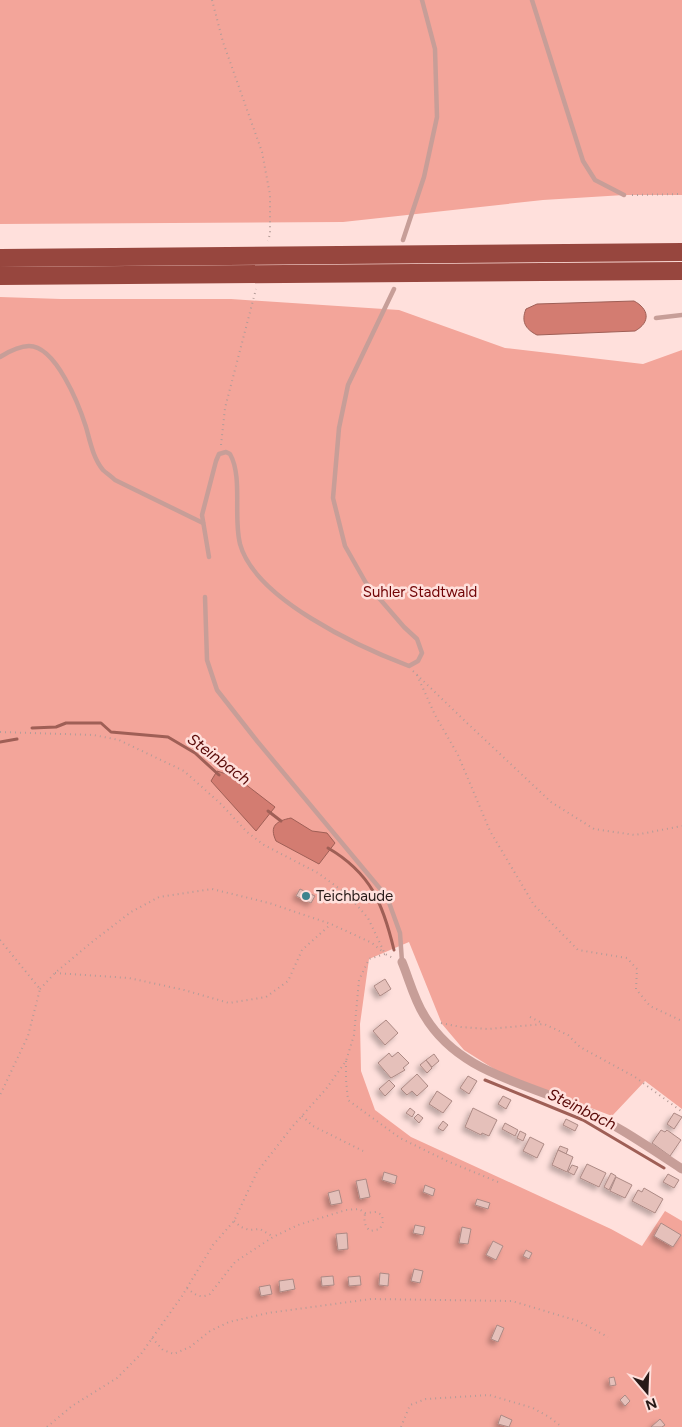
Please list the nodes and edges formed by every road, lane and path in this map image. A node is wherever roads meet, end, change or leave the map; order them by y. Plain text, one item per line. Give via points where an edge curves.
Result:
1 (212, 0) edge
2 (422, 0) edge
3 (532, 0) edge
4 (682, 194) edge
5 (624, 195) joint
6 (403, 240) dead end
7 (267, 244) dead end
8 (682, 252) edge
9 (0, 258) edge
10 (682, 271) edge
11 (0, 276) edge
12 (257, 282) dead end
13 (394, 289) dead end
14 (682, 315) edge
15 (656, 318) dead end
16 (0, 356) edge
17 (216, 462) junction
18 (203, 523) junction
19 (209, 557) dead end
20 (205, 597) dead end
21 (409, 666) junction
22 (417, 675) junction
23 (0, 732) edge
24 (682, 826) edge
25 (331, 924) junction
26 (0, 940) edge
27 (385, 954) junction
28 (402, 962) junction
29 (55, 973) junction
30 (40, 988) junction
31 (530, 1017) dead end
32 (427, 1019) junction
33 (682, 1021) edge
34 (544, 1024) junction
35 (346, 1061) junction
36 (0, 1095) edge
37 (681, 1111) edge
38 (302, 1116) junction
39 (363, 1151) dead end
40 (682, 1169) edge
41 (498, 1182) dead end
42 (365, 1212) junction
43 (234, 1221) junction
44 (273, 1237) junction
45 (187, 1288) junction
46 (608, 1337) dead end
47 (152, 1338) junction
48 (47, 1427) edge
49 (401, 1427) edge
50 (562, 1427) edge

1 - 7 path via 262,152 270,195
2 - 6 lane via 435,49 438,117 424,177
3 - 5 lane via 583,162 595,180
4 - 5 path
8 - 9 highway
10 - 11 highway
12 - 17 path via 225,408
13 - 21 lane via 348,385 338,428 334,498 344,546 366,583 417,639 422,653 418,661
14 - 15 lane
16 - 18 lane via 30,346 50,356 81,412 102,469 114,480
17 - 18 lane via 202,515
17 - 21 lane via 222,452 230,454 234,460 240,543 248,562 261,578 301,611 328,628
18 - 19 lane
20 - 28 lane via 207,660 217,690 387,897 400,933
21 - 22 path
22 - 24 path via 551,802 594,829 635,835
22 - 33 path via 458,755 490,831 534,906 578,950 627,958 637,969 636,989 650,1006
23 - 27 path via 94,735 119,740 184,771 259,841 318,873 348,895 368,918
25 - 27 path via 372,943
25 - 29 path via 269,903 212,889 159,897 131,912
25 - 29 path via 302,950 288,981 266,997 229,1003 129,978
26 - 30 path
27 - 28 path
27 - 35 path via 368,959 359,980 354,1035
28 - 32 street
29 - 30 path
30 - 36 path via 28,1036
31 - 34 path
32 - 34 path via 488,1029
32 - 40 street via 446,1043 490,1072 592,1113
34 - 37 path via 568,1035 580,1047 635,1077
35 - 38 path
35 - 41 path via 348,1100 400,1138
38 - 39 path via 313,1126
38 - 43 path via 257,1172
42 - 42 path via 382,1215 384,1222 380,1229 370,1231 366,1227
42 - 44 path via 346,1210 298,1225
43 - 44 path via 249,1230 260,1229
43 - 45 path via 213,1245
44 - 45 path via 236,1262 205,1297
45 - 47 path
46 - 47 path via 578,1321 512,1301 414,1298 371,1299 268,1312 229,1322 174,1354 163,1350
47 - 48 path via 117,1378 72,1406
49 - 50 path via 410,1405 426,1399 489,1395 533,1408

